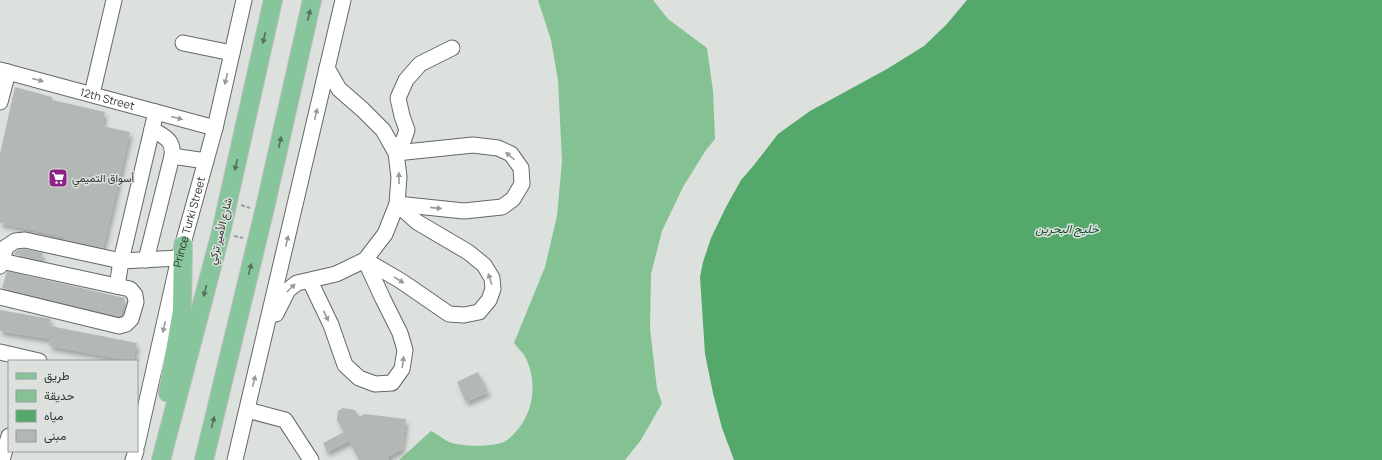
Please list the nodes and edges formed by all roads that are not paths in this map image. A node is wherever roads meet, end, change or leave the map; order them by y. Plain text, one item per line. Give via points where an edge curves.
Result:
1 (114, 0) edge
2 (244, 0) edge
3 (273, 0) edge
4 (312, 0) edge
5 (344, 0) edge
6 (183, 43) dead end
7 (452, 48) dead end
8 (232, 53) junction
9 (327, 68) junction
10 (4, 71) edge
11 (92, 94) junction
12 (0, 102) edge
13 (156, 112) junction
14 (215, 128) junction
15 (152, 129) junction
16 (396, 153) junction
17 (172, 156) junction
18 (206, 161) junction
19 (397, 204) junction
20 (181, 252) junction
21 (146, 260) junction
22 (365, 260) junction
23 (121, 262) junction
24 (1, 263) edge
25 (310, 281) junction
26 (116, 286) junction
27 (0, 297) edge
28 (265, 334) junction
29 (0, 352) edge
30 (34, 360) edge
31 (138, 400) edge
32 (247, 410) junction
33 (144, 420) junction
34 (8, 439) edge
35 (138, 441) edge
36 (2, 460) edge
37 (156, 460) edge
38 (161, 460) edge
39 (204, 460) edge
40 (235, 460) edge
41 (311, 460) edge

1 - 11 street
2 - 8 street, Prince Turki Street
3 -> 38 main road, شارع الأمير تركي via 221,232
39 -> 4 main road
5 - 9 street
6 - 8 street
7 - 16 street via 420,64 406,80 398,98 407,130
8 -> 14 street, Prince Turki Street
9 - 16 street via 339,89 383,130
28 -> 9 street
10 -> 11 street, 12th Street
10 - 12 street
11 - 13 street, 12th Street
13 -> 14 street, 12th Street
13 - 15 street
14 - 18 street, Prince Turki Street
15 - 17 street via 170,141 173,148
15 - 23 street
19 -> 16 street via 399,177
19 -> 16 street via 464,211 502,207 513,199 522,184 521,168 511,154 498,148 473,145
17 - 18 street
17 - 21 street
18 - 20 street, Prince Turki Street
19 - 22 street via 385,234
22 -> 19 street via 449,314 479,312 490,300 492,278 484,265 468,252 417,222
20 - 21 street
20 -> 33 street, Prince Turki Street
20 - 37 main road via 182,310
21 - 23 street
22 - 25 street via 336,274
25 -> 22 street via 331,325 345,365 359,378 375,384 392,383 402,369 405,350 400,333
23 - 24 street via 25,240 15,241 6,247
23 - 26 street
24 - 26 street
28 -> 25 street via 288,290 297,283
26 - 27 street via 130,289 135,295 136,302 131,319 119,326
32 -> 28 street
29 - 30 street
31 - 33 street
32 - 40 street
32 - 41 street via 285,420
33 - 35 street, Prince Turki Street
34 - 36 street

